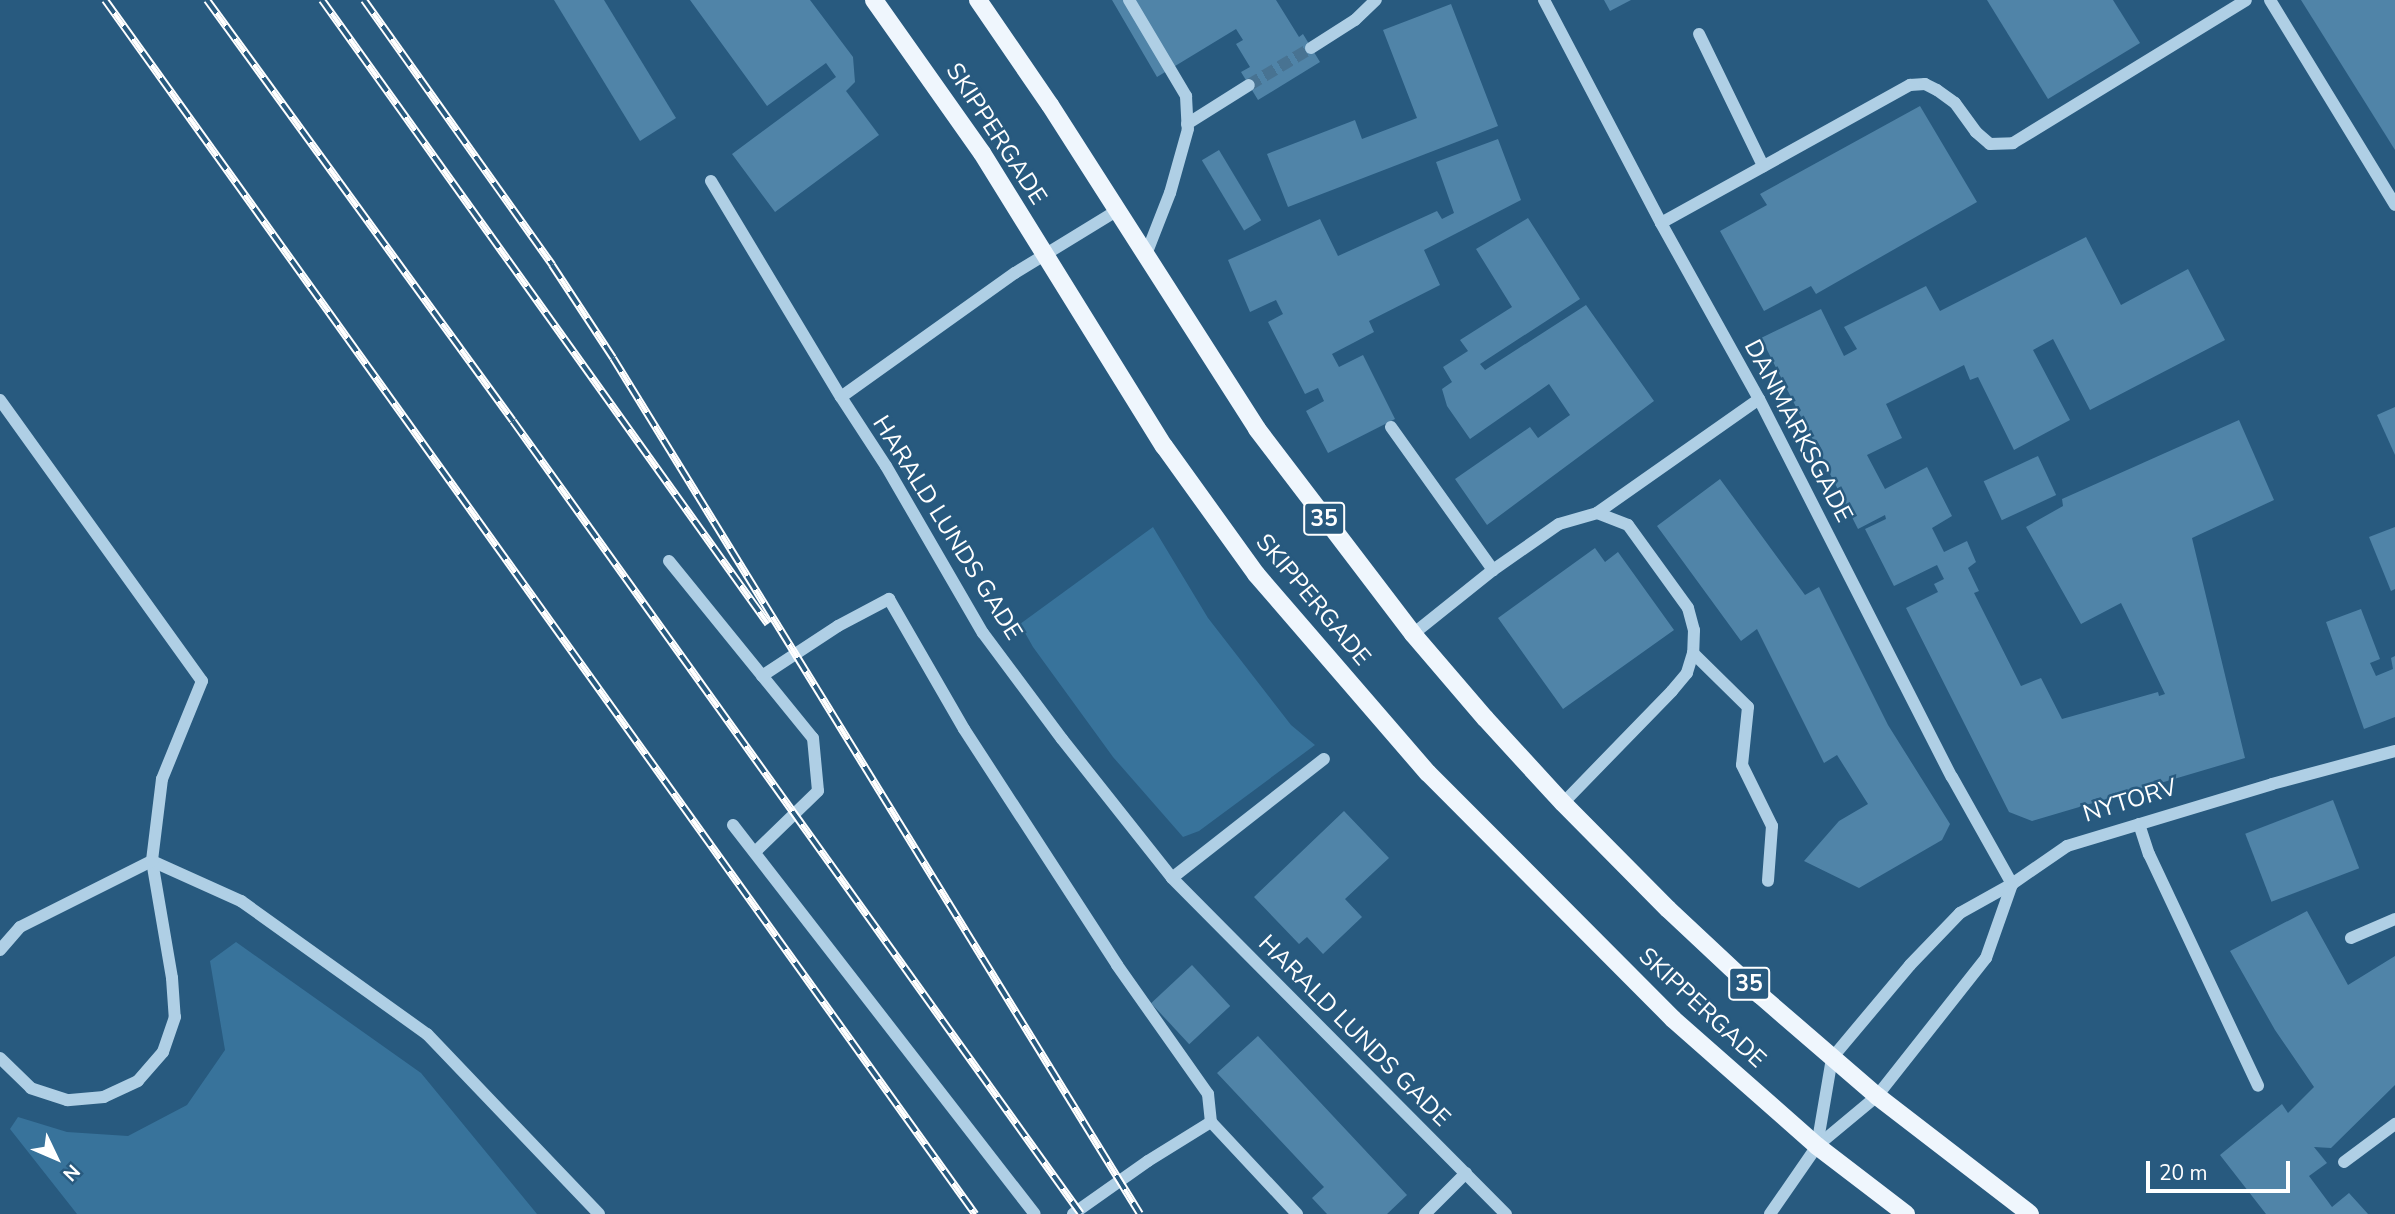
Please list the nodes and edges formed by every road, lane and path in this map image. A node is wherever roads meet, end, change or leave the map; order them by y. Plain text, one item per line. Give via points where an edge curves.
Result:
1 (874, 0) edge
2 (978, 0) edge
3 (1129, 0) edge
4 (1376, 0) edge
5 (1544, 0) edge
6 (2246, 0) edge
7 (2270, 0) edge
8 (1699, 34) dead end
9 (1311, 48) tunnel mouth
10 (1249, 85) tunnel mouth
11 (1187, 124) junction
12 (1763, 166) junction
13 (711, 181) dead end
14 (2395, 205) edge
15 (1116, 211) junction
16 (1661, 223) junction
17 (1045, 255) junction
18 (1145, 257) junction
19 (841, 397) junction
20 (1759, 399) junction
21 (0, 400) edge
22 (1391, 427) dead end
23 (1597, 513) junction
24 (669, 561) dead end
25 (1493, 570) junction
26 (1413, 634) junction
27 (1693, 653) junction
28 (762, 676) junction
29 (2395, 751) edge
30 (1324, 759) dead end
31 (1563, 803) junction
32 (2139, 824) junction
33 (733, 825) dead end
34 (755, 852) junction
35 (152, 861) junction
36 (1172, 878) junction
37 (1768, 881) dead end
38 (2012, 884) junction
39 (2395, 919) edge
40 (2351, 938) dead end
41 (0, 950) edge
42 (0, 1058) edge
43 (1832, 1058) junction
44 (2258, 1086) dead end
45 (1877, 1097) junction
46 (1211, 1122) junction
47 (2395, 1124) edge
48 (1818, 1146) junction
49 (2344, 1162) dead end
50 (1466, 1173) junction
51 (599, 1214) edge
52 (1035, 1214) edge
53 (1073, 1214) edge
54 (1297, 1214) edge
55 (1425, 1214) edge
56 (1506, 1214) edge
57 (1770, 1214) edge
58 (1906, 1214) edge
59 (2029, 1214) edge

1 - 17 main road, SKIPPERGADE via 982,153
2 - 15 main road, SKIPPERGADE / 35
3 - 11 street via 1186,96
4 - 9 street via 1355,20
5 - 16 street, DANMARKSGADE
6 - 12 street via 2013,144 1990,144 1955,103 1924,84 1910,85
7 - 14 street
8 - 12 street
10 - 11 street
11 - 18 street via 1170,193
12 - 16 street
13 - 19 street, HARALD LUNDS GADE
15 - 17 street
15 - 18 main road, SKIPPERGADE / 35
16 - 20 street, DANMARKSGADE
17 - 19 street
17 - 48 main road, SKIPPERGADE via 1164,446 1256,574 1420,764 1674,1019
18 - 26 main road, SKIPPERGADE / 35 via 1257,429
19 - 36 street, HARALD LUNDS GADE via 983,633
20 - 23 street
20 - 38 street, DANMARKSGADE via 1952,777
21 - 35 street via 202,681 162,779
22 - 25 street
23 - 25 street via 1559,524
23 - 27 street via 1628,525 1688,608 1694,630
24 - 28 street
25 - 26 street
26 - 31 main road, SKIPPERGADE / 35
27 - 31 street via 1687,673 1672,691
27 - 37 street via 1748,707 1742,765 1772,826
28 - 34 street via 813,737 818,791
28 - 46 street via 889,599 964,729 1117,965 1208,1094
29 - 32 street, NYTORV
30 - 36 street
31 - 43 main road, SKIPPERGADE / 35 via 1668,909
32 - 38 street, NYTORV via 2067,846
32 - 44 street
33 - 34 street
34 - 52 street
35 - 41 street via 20,928
35 - 42 street via 175,1017 163,1052 138,1081 104,1097 67,1100 31,1088
35 - 51 street via 242,901 427,1034
36 - 50 street, HARALD LUNDS GADE
38 - 43 street, NYTORV via 1960,913
38 - 45 street via 1986,958
39 - 40 street
43 - 45 main road, 35
43 - 48 street
45 - 48 street
45 - 59 main road, 35
46 - 53 street
46 - 54 street
47 - 49 street
48 - 57 street
48 - 58 main road
50 - 55 street
50 - 56 street, HARALD LUNDS GADE

